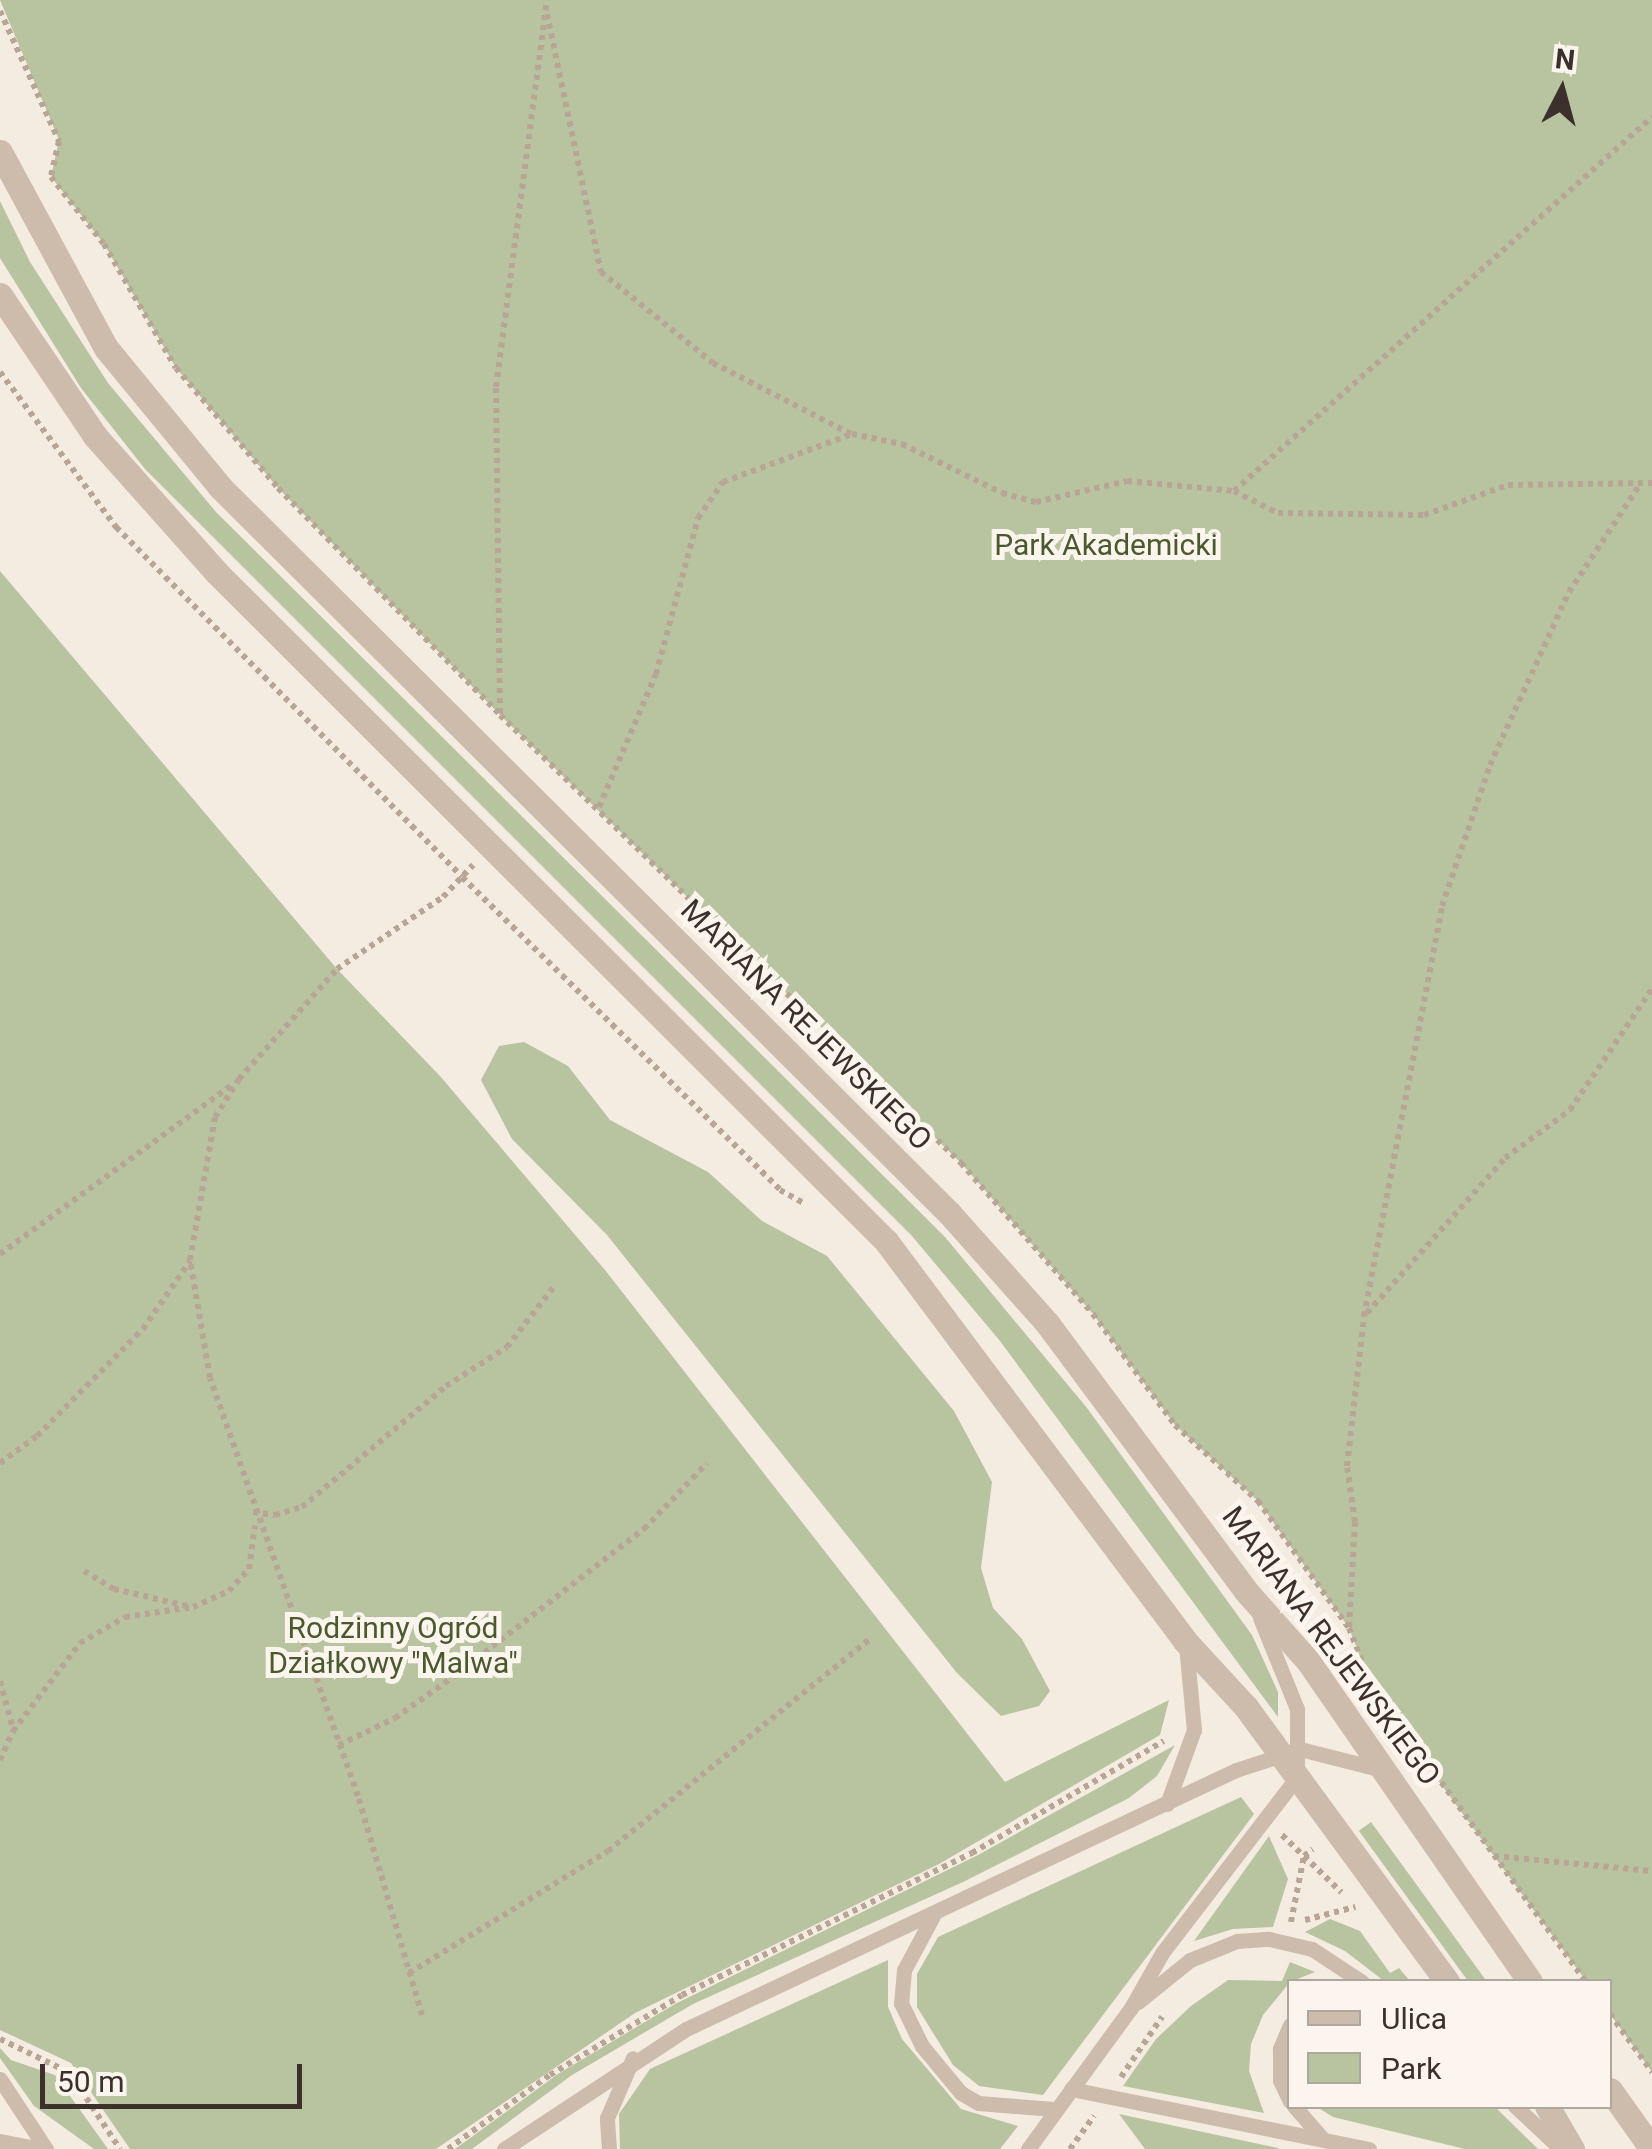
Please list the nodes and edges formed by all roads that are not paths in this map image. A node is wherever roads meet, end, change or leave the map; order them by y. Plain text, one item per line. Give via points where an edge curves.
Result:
1 (0, 152) edge
2 (0, 295) edge
3 (1245, 1590) junction
4 (1185, 1641) junction
5 (1290, 1751) junction
6 (1387, 1772) junction
7 (1297, 1777) junction
8 (1167, 1804) junction
9 (933, 1916) junction
10 (1358, 1979) edge
11 (1445, 1979) edge
12 (1528, 1979) edge
13 (1131, 2008) junction
14 (1287, 2032) edge
15 (633, 2058) junction
16 (0, 2079) edge
17 (1071, 2089) junction
18 (1612, 2093) edge
19 (1287, 2094) edge
20 (1054, 2109) junction
21 (1297, 2109) edge
22 (1518, 2109) edge
23 (1549, 2109) edge
24 (1322, 2138) junction
25 (0, 2141) edge
26 (43, 2149) edge
27 (504, 2149) edge
28 (608, 2149) edge
29 (1028, 2149) edge
30 (1369, 2149) edge
31 (1561, 2149) edge
32 (1572, 2149) edge
33 (1652, 2149) edge

1 - 3 street, MARIANA REJEWSKIEGO via 70,292 162,422 288,558 992,1258
2 - 4 street via 94,436 150,502 886,1241
3 - 5 lane via 1285,1673
3 - 6 street, MARIANA REJEWSKIEGO via 1308,1661
4 - 5 street
4 - 8 lane via 1194,1730
5 - 6 lane via 1338,1754
5 - 7 street
5 - 8 lane
6 - 12 street, MARIANA REJEWSKIEGO
7 - 11 street
7 - 13 lane via 1162,1953
8 - 9 lane
9 - 15 lane
9 - 20 lane via 904,1970 901,2003 922,2046 961,2093 978,2103
10 - 13 lane via 1336,1961 1284,1942 1237,1941 1203,1952
13 - 17 lane
14 - 19 lane via 1280,2080
15 - 27 lane
15 - 28 lane via 608,2118
16 - 26 lane
17 - 20 lane
17 - 24 lane
18 - 33 street
20 - 29 lane
21 - 24 lane
22 - 31 lane
23 - 32 street
24 - 30 lane
25 - 26 lane

